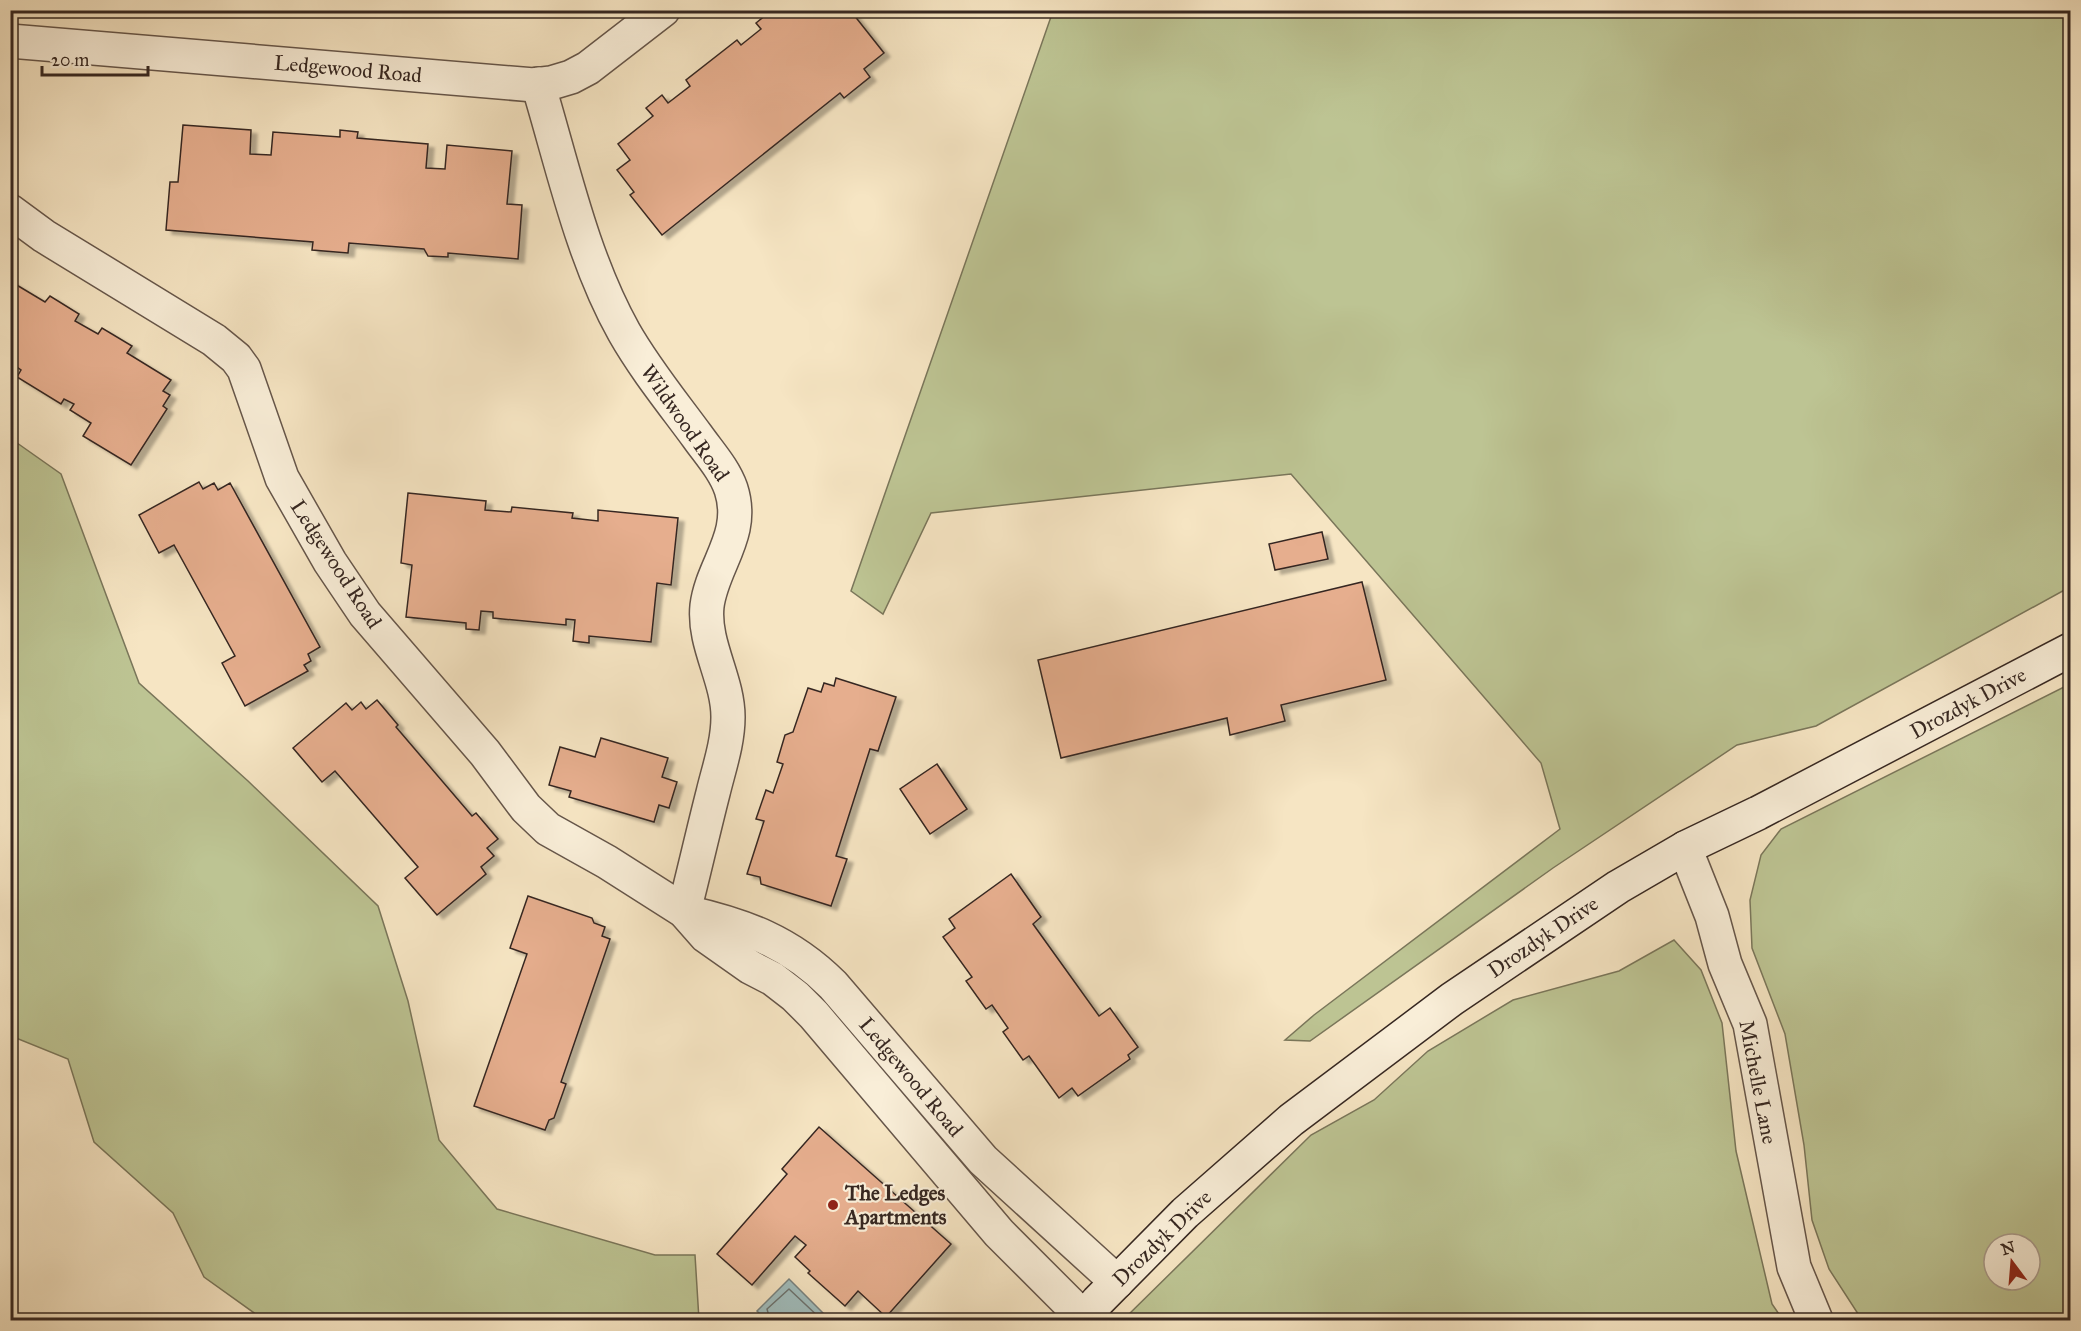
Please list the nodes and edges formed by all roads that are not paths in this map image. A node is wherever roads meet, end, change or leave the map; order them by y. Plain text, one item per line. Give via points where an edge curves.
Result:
1 (663, 10) edge
2 (10, 41) edge
3 (538, 84) junction
4 (10, 211) edge
5 (2070, 650) edge
6 (1685, 848) junction
7 (684, 911) junction
8 (1117, 1282) junction
9 (1083, 1319) edge
10 (1816, 1320) edge

1 - 3 street, Ledgewood Road via 588,68 571,77
2 - 3 street, Ledgewood Road
3 - 7 street, Wildwood Road via 584,238 609,303 642,361 725,475 735,505 730,544 707,606 711,641 726,696 728,734
4 - 7 street, Ledgewood Road via 214,340 236,358 249,382 282,478 348,591 375,628 477,744 536,819
5 - 6 street, Drozdyk Drive
6 - 8 street, Drozdyk Drive via 1618,887 1452,999 1299,1114 1185,1213
6 - 10 street, Michelle Lane via 1750,1024 1794,1267
7 - 8 street, Ledgewood Road via 758,933 817,969 983,1160
7 - 9 street, Ledgewood Road via 706,936 773,979 814,1015 999,1233
8 - 9 street, Drozdyk Drive

